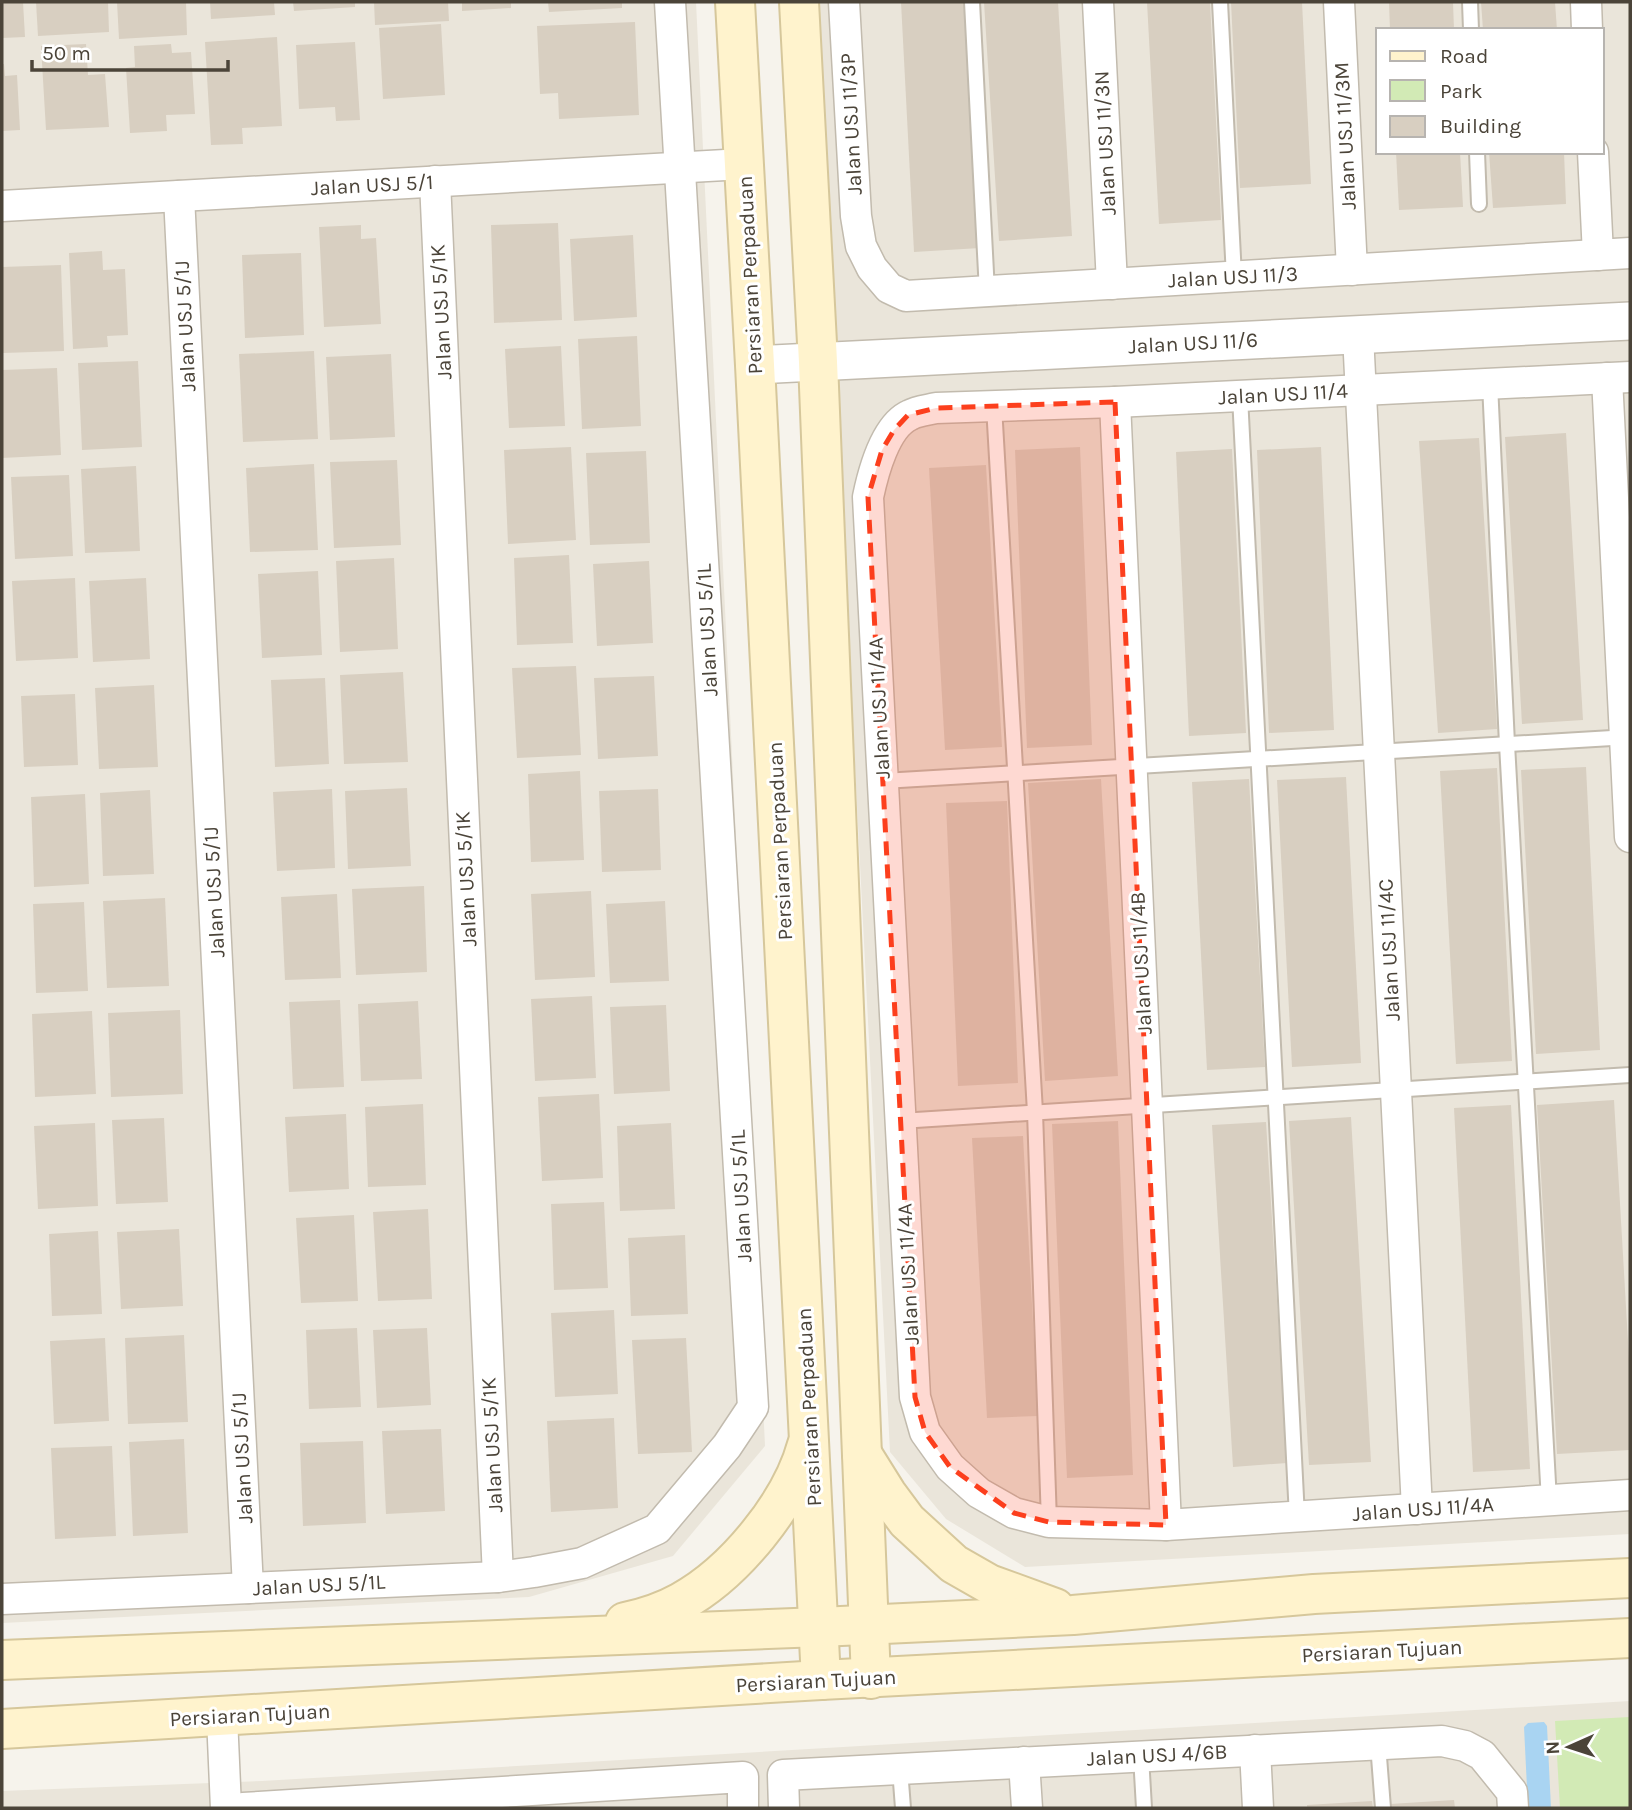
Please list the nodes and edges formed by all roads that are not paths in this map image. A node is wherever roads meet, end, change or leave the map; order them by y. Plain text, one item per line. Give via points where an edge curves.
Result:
1 (670, 2) edge
2 (735, 2) edge
3 (799, 2) edge
4 (844, 2) edge
5 (972, 2) edge
6 (1098, 2) edge
7 (1220, 2) edge
8 (1339, 2) edge
9 (1470, 2) edge
10 (1586, 2) edge
11 (1471, 28) edge
12 (1587, 28) edge
13 (1476, 154) edge
14 (1593, 154) edge
15 (743, 164) junction
16 (679, 167) junction
17 (435, 181) junction
18 (179, 196) junction
19 (1479, 204) dead end
20 (2, 206) edge
21 (861, 246) joint
22 (1630, 253) edge
23 (1598, 255) junction
24 (1352, 270) junction
25 (1234, 277) junction
26 (1112, 284) junction
27 (987, 292) junction
28 (1630, 321) edge
29 (1358, 335) junction
30 (818, 362) junction
31 (755, 365) junction
32 (1619, 377) edge
33 (1490, 383) junction
34 (1361, 390) junction
35 (1240, 396) junction
36 (1115, 402) junction
37 (994, 406) junction
38 (936, 408) joint
39 (1628, 737) edge
40 (1507, 744) junction
41 (1379, 752) junction
42 (1258, 759) junction
43 (1132, 766) junction
44 (1015, 773) junction
45 (883, 781) junction
46 (1630, 837) edge
47 (1630, 1075) edge
48 (1525, 1081) junction
49 (1396, 1089) junction
50 (1275, 1097) junction
51 (1147, 1105) junction
52 (1035, 1112) junction
53 (900, 1121) junction
54 (810, 1434) junction
55 (861, 1452) junction
56 (1630, 1495) edge
57 (1549, 1501) junction
58 (1417, 1509) junction
59 (1297, 1517) junction
60 (1049, 1522) junction
61 (1166, 1525) junction
62 (498, 1577) junction
63 (1630, 1578) edge
64 (248, 1588) junction
65 (2, 1600) edge
66 (1073, 1615) junction
67 (868, 1625) junction
68 (820, 1627) junction
69 (558, 1637) junction
70 (1630, 1638) edge
71 (2, 1660) edge
72 (871, 1679) junction
73 (821, 1680) junction
74 (222, 1717) junction
75 (2, 1729) edge
76 (1378, 1744) junction
77 (1255, 1750) junction
78 (1141, 1756) junction
79 (1024, 1762) junction
80 (900, 1769) junction
81 (1512, 1800) edge
82 (300, 1807) edge
83 (226, 1808) edge
84 (243, 1808) edge
85 (744, 1808) edge
86 (784, 1808) edge
87 (903, 1808) edge
88 (1027, 1808) edge
89 (1144, 1808) edge
90 (1258, 1808) edge
91 (1383, 1808) edge

1 - 16 street, Jalan USJ 5/1L
2 - 15 main road, Persiaran Perpaduan
3 - 30 main road
4 - 21 street, Jalan USJ 11/3P
5 - 27 lane
6 - 26 street, Jalan USJ 11/3N
7 - 25 lane
8 - 24 street, Jalan USJ 11/3M
9 - 11 lane
10 - 12 street
13 - 19 lane
14 - 23 street
15 - 16 street, Jalan USJ 5/1
15 - 31 main road, Persiaran Perpaduan
16 - 17 street, Jalan USJ 5/1
16 - 62 street, Jalan USJ 5/1L via 753,1407 727,1446 657,1529 582,1563
17 - 18 street, Jalan USJ 5/1
17 - 62 street, Jalan USJ 5/1K
18 - 20 street, Jalan USJ 5/1
18 - 64 street, Jalan USJ 5/1J
21 - 27 street, Jalan USJ 11/3 via 889,288 906,296
22 - 23 street, Jalan USJ 11/3
23 - 24 street, Jalan USJ 11/3
24 - 25 street, Jalan USJ 11/3
25 - 26 street, Jalan USJ 11/3
26 - 27 street, Jalan USJ 11/3
28 - 29 street, Jalan USJ 11/6
29 - 30 street, Jalan USJ 11/6
29 - 34 street, Jalan USJ 11/4C
30 - 31 street, Jalan USJ 11/6
30 - 55 main road
31 - 54 main road, Persiaran Perpaduan
32 - 33 street, Jalan USJ 11/4
32 - 39 street
33 - 34 street, Jalan USJ 11/4
33 - 40 lane
34 - 35 street, Jalan USJ 11/4
34 - 41 street, Jalan USJ 11/4C
35 - 36 street, Jalan USJ 11/4
35 - 42 lane
36 - 37 street, Jalan USJ 11/4
36 - 43 street, Jalan USJ 11/4B
37 - 38 street, Jalan USJ 11/4
37 - 44 lane
38 - 45 street, Jalan USJ 11/4A via 908,415 894,430 873,472 868,497
39 - 40 lane
39 - 46 street
40 - 41 lane
40 - 48 lane
41 - 42 lane
41 - 49 street, Jalan USJ 11/4C
42 - 43 lane
42 - 50 lane
43 - 44 lane
43 - 51 street, Jalan USJ 11/4B
44 - 45 lane
44 - 52 lane
45 - 53 street, Jalan USJ 11/4A
47 - 48 lane
48 - 49 lane
48 - 57 lane
49 - 50 lane
49 - 58 street, Jalan USJ 11/4C
50 - 51 lane
50 - 59 lane
51 - 52 lane
51 - 61 street, Jalan USJ 11/4B
52 - 53 lane
52 - 60 lane
53 - 60 street, Jalan USJ 11/4A via 915,1397 925,1432 950,1467 979,1493 1014,1513
54 - 68 main road, Persiaran Perpaduan
54 - 69 main road via 802,1465 780,1505 753,1542 718,1576 682,1602 646,1617
55 - 66 main road via 907,1521 954,1564 989,1584
55 - 67 main road
56 - 57 street, Jalan USJ 11/4A
57 - 58 street, Jalan USJ 11/4A
58 - 59 street, Jalan USJ 11/4A
59 - 61 street, Jalan USJ 11/4A
60 - 61 street, Jalan USJ 11/4A
62 - 64 street, Jalan USJ 5/1L
63 - 66 main road via 1314,1594
64 - 65 street, Jalan USJ 5/1L
66 - 67 main road
67 - 68 main road
67 - 72 main road
68 - 69 main road
68 - 73 main road, Persiaran Perpaduan
69 - 71 main road
70 - 72 main road, Persiaran Tujuan
72 - 73 main road, Persiaran Tujuan
73 - 74 main road, Persiaran Tujuan
74 - 75 main road, Persiaran Tujuan
74 - 83 street
76 - 77 street, Jalan USJ 4/6B
76 - 81 street, Jalan USJ 4/6B via 1442,1741 1465,1745 1482,1755
76 - 91 lane
77 - 78 street, Jalan USJ 4/6B
77 - 90 street
78 - 79 street, Jalan USJ 4/6B
78 - 89 lane
79 - 80 street, Jalan USJ 4/6B
79 - 88 street
80 - 86 street, Jalan USJ 4/6B via 783,1775
80 - 87 lane
82 - 84 street
82 - 85 street via 743,1777

